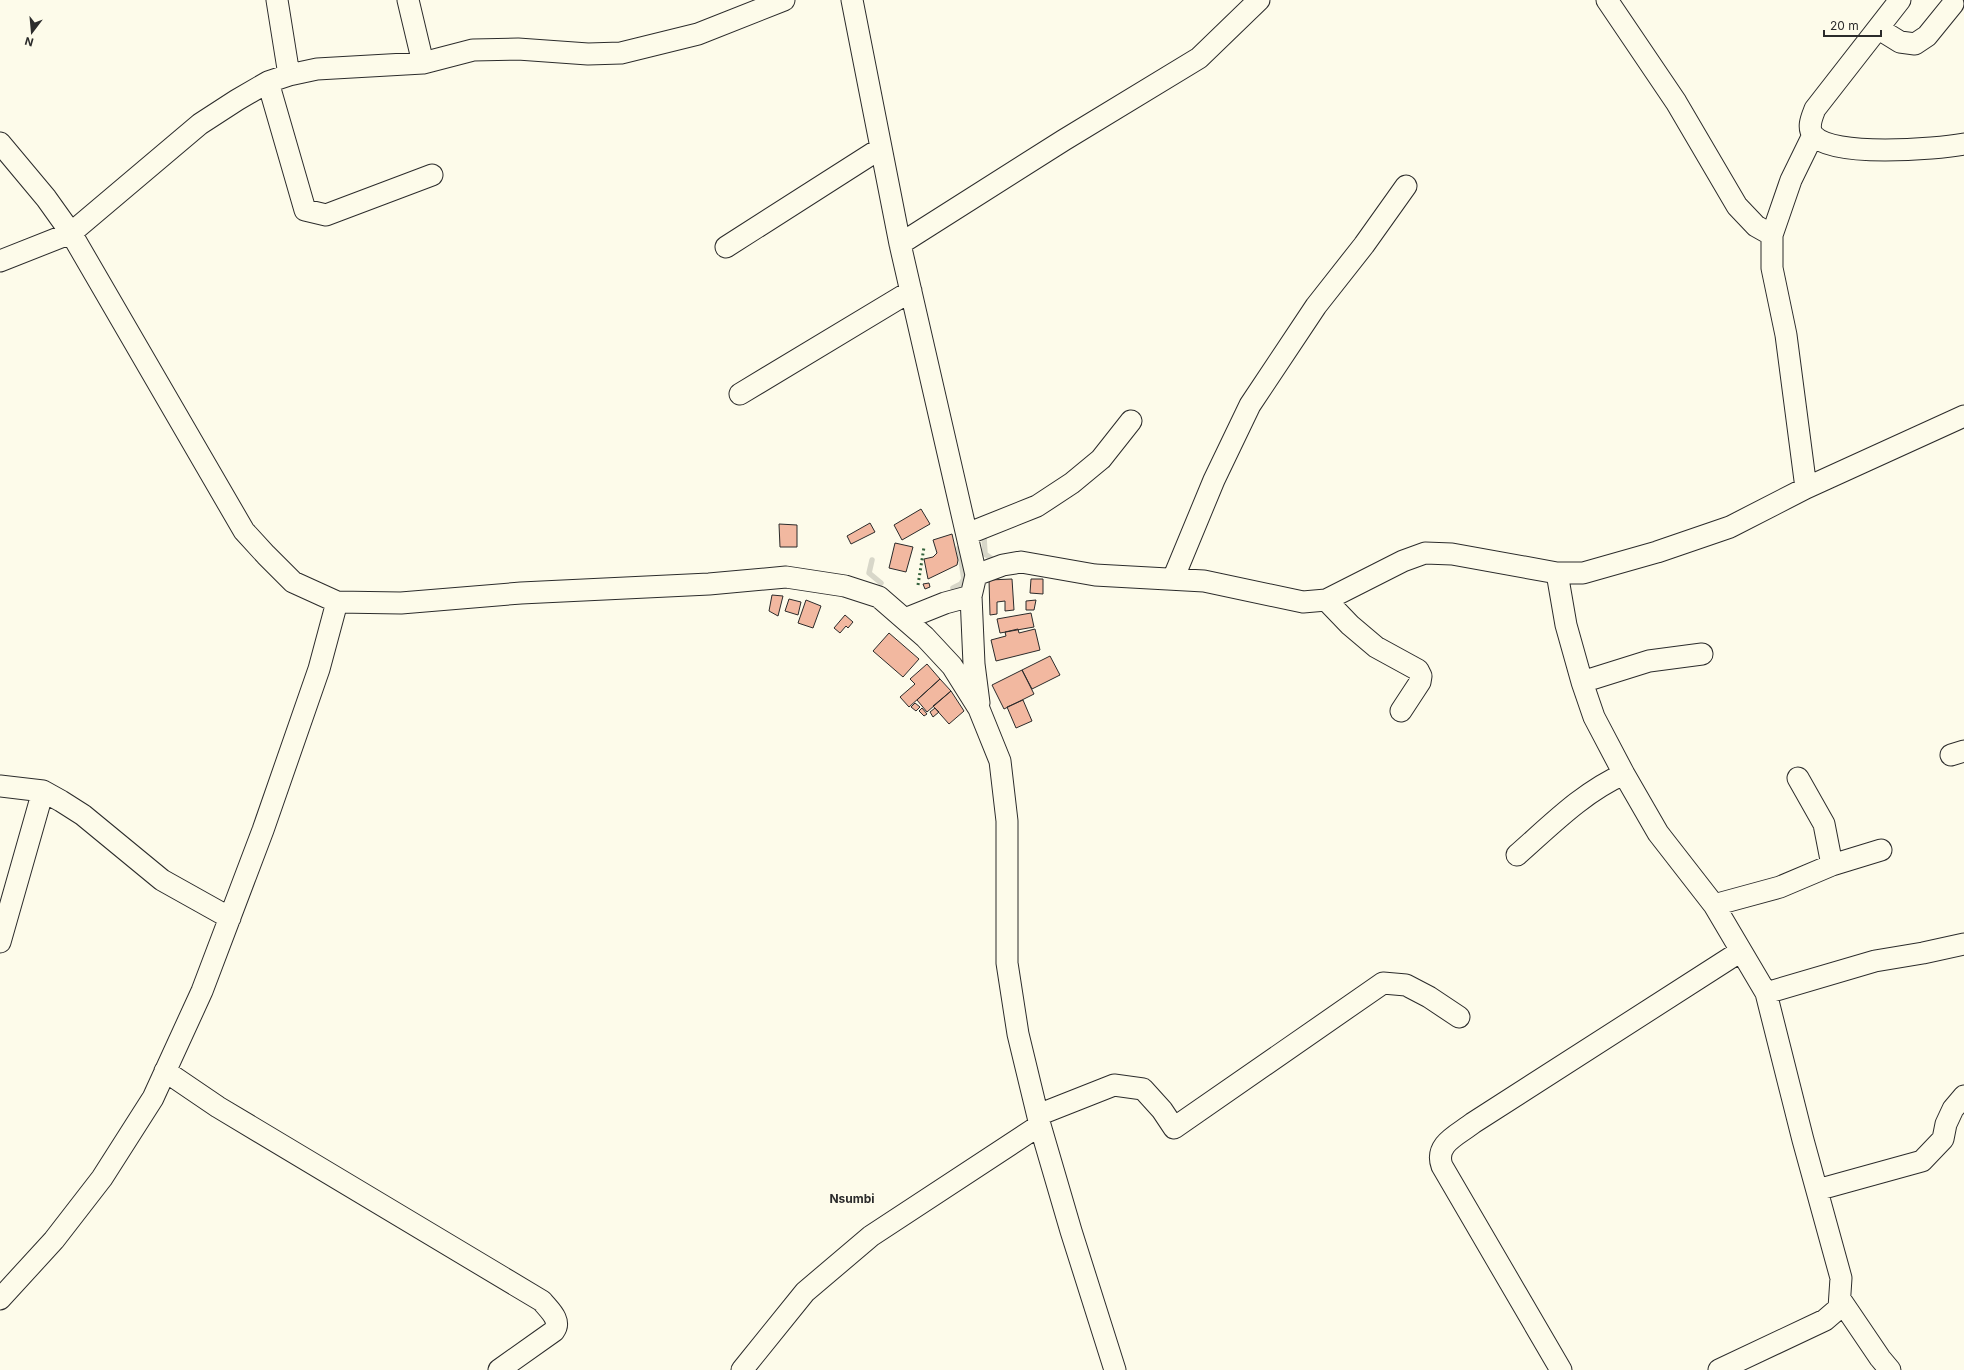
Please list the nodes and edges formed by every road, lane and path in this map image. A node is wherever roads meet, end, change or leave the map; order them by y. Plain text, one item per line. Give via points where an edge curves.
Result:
1 (277, 0) edge
2 (408, 0) edge
3 (784, 0) edge
4 (852, 0) edge
5 (1259, 0) edge
6 (1608, 0) edge
7 (1900, 0) edge
8 (1953, 4) dead end
9 (1878, 29) junction
10 (423, 64) junction
11 (289, 75) junction
12 (268, 82) junction
13 (1813, 135) junction
14 (0, 143) edge
15 (1964, 144) edge
16 (881, 148) junction
17 (432, 176) dead end
18 (1406, 186) dead end
19 (71, 233) junction
20 (1772, 235) junction
21 (900, 244) junction
22 (726, 248) dead end
23 (0, 261) edge
24 (910, 291) junction
25 (740, 394) dead end
26 (1131, 421) dead end
27 (1961, 422) edge
28 (1806, 488) junction
29 (967, 534) junction
30 (1558, 573) junction
31 (976, 575) junction
32 (1173, 579) junction
33 (971, 596) junction
34 (1326, 600) junction
35 (337, 602) junction
36 (905, 619) junction
37 (1702, 654) dead end
38 (1582, 682) junction
39 (979, 709) junction
40 (1401, 711) dead end
41 (1624, 774) junction
42 (1798, 778) dead end
43 (0, 786) edge
44 (43, 791) junction
45 (1881, 850) dead end
46 (1517, 855) dead end
47 (1832, 865) junction
48 (1714, 905) junction
49 (230, 918) junction
50 (0, 942) edge
51 (1964, 944) edge
52 (1740, 952) junction
53 (1766, 993) junction
54 (1458, 1016) dead end
55 (165, 1071) junction
56 (1964, 1096) edge
57 (1039, 1120) junction
58 (1817, 1190) junction
59 (0, 1299) edge
60 (1840, 1299) junction
61 (499, 1370) edge
62 (742, 1370) edge
63 (1115, 1370) edge
64 (1561, 1370) edge
65 (1719, 1370) edge
66 (1890, 1370) edge

1 - 11 street
2 - 10 street
3 - 10 street via 698,34 621,53 473,50
4 - 16 street
5 - 21 street via 1199,58
6 - 20 street via 1676,102 1737,206 1756,226
7 - 9 street
8 - 9 street via 1927,36 1915,44 1900,42
9 - 13 street via 1816,109 1810,122
10 - 11 street via 317,69
11 - 12 street
12 - 17 street via 305,210 326,215
12 - 19 street via 200,124
13 - 15 street via 1825,143 1862,149 1909,150
13 - 20 street via 1792,180
14 - 19 street via 46,198
16 - 21 street
16 - 22 street
18 - 32 street via 1316,306 1250,405 1214,480
19 - 23 street
19 - 35 street via 244,531 294,582
20 - 28 street via 1772,268 1786,335
21 - 24 street
24 - 25 street
24 - 29 street
26 - 29 street via 1101,459 1072,483 1037,506
27 - 28 street
28 - 30 street via 1730,527 1657,552 1582,573
29 - 31 street
30 - 34 street via 1452,554 1425,553 1403,561
30 - 38 street via 1566,625
31 - 32 street via 1003,565 1021,562 1095,575
31 - 33 street
32 - 34 street via 1204,581 1303,602
33 - 36 street
33 - 39 street
34 - 40 street via 1376,647 1418,670 1420,682
35 - 36 street via 401,603 521,593 709,584 786,576 845,586 879,597
35 - 49 street via 319,669
36 - 39 street via 952,666
37 - 38 street via 1649,661
38 - 41 street via 1594,717
39 - 57 street via 1000,761 1007,821 1007,963 1018,1034
41 - 46 street via 1603,784
41 - 48 street via 1658,833
42 - 47 street via 1824,824
43 - 44 street
44 - 49 street via 83,815 162,880
44 - 50 street
45 - 47 street
47 - 48 street via 1780,887
48 - 52 street
49 - 55 street via 202,991
51 - 53 street via 1875,960
52 - 53 street
52 - 64 street via 1473,1123 1443,1146 1440,1152 1442,1166
53 - 58 street
54 - 57 street via 1406,985 1383,983 1174,1128 1143,1089 1114,1085
55 - 59 street via 153,1098 102,1178 54,1240
55 - 61 street via 218,1107 542,1301 557,1320 554,1331
56 - 58 street via 1953,1109 1943,1139 1922,1161
57 - 62 street via 871,1236 806,1292
57 - 63 street
58 - 60 street via 1842,1278
60 - 65 street via 1838,1308 1825,1320
60 - 66 street

